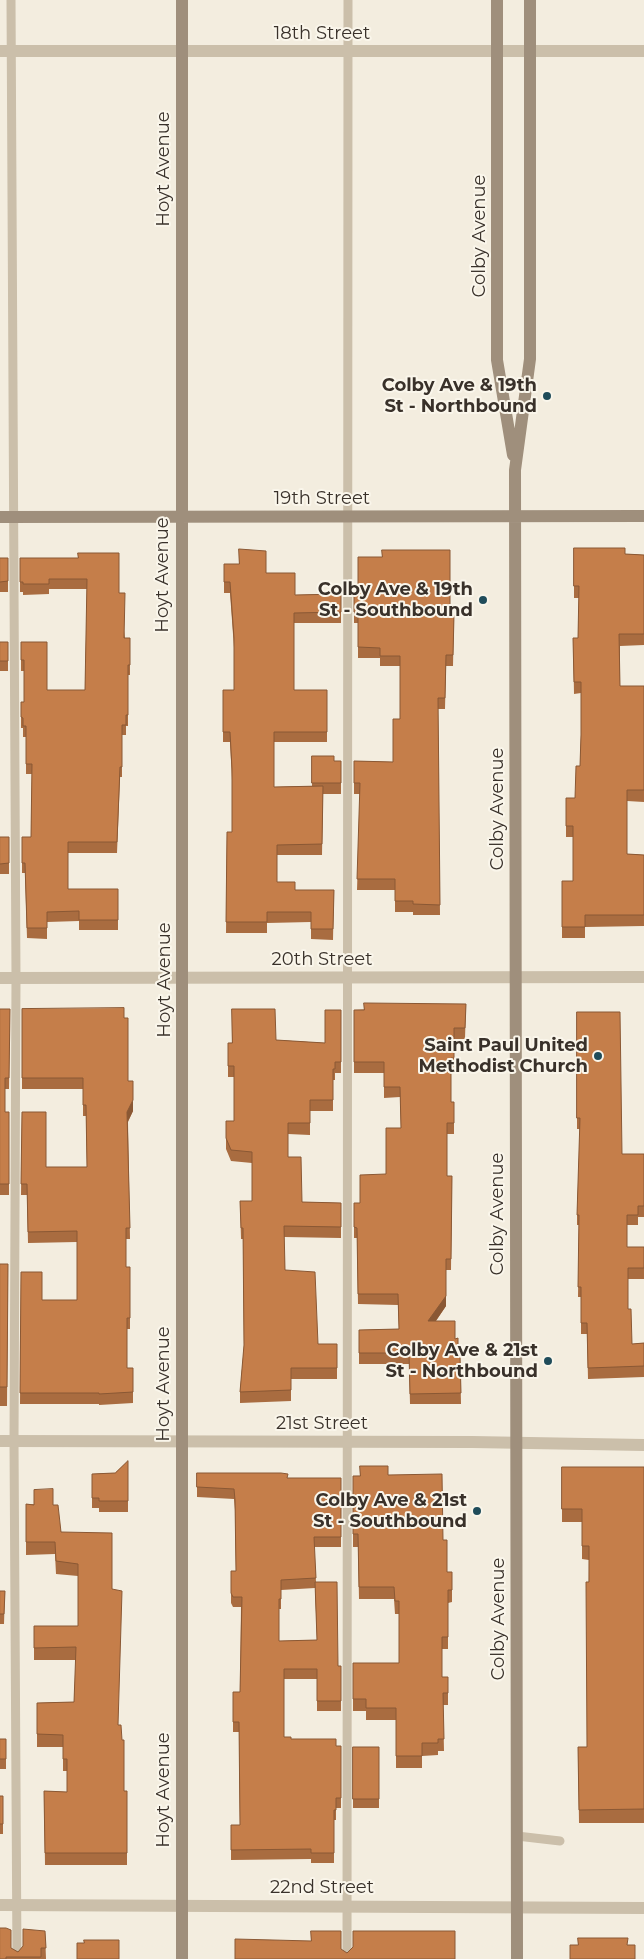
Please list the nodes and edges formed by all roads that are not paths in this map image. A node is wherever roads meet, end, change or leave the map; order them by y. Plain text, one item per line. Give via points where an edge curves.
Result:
1 (11, 0) edge
2 (182, 0) edge
3 (348, 0) edge
4 (497, 0) edge
5 (530, 0) edge
6 (5, 51) edge
7 (182, 51) junction
8 (348, 51) junction
9 (497, 51) junction
10 (530, 51) junction
11 (644, 51) edge
12 (515, 470) junction
13 (346, 516) junction
14 (515, 516) junction
15 (644, 516) edge
16 (0, 517) edge
17 (14, 517) junction
18 (181, 517) junction
19 (0, 978) edge
20 (16, 978) junction
21 (182, 978) junction
22 (348, 978) junction
23 (516, 978) junction
24 (644, 978) edge
25 (181, 1441) junction
26 (348, 1441) junction
27 (0, 1442) edge
28 (14, 1442) junction
29 (516, 1442) junction
30 (644, 1445) edge
31 (517, 1836) junction
32 (560, 1842) dead end
33 (0, 1906) edge
34 (17, 1906) junction
35 (182, 1906) junction
36 (346, 1906) junction
37 (517, 1907) junction
38 (644, 1908) edge
39 (17, 1959) edge
40 (182, 1959) edge
41 (347, 1959) edge
42 (517, 1959) edge

1 - 6 lane
2 - 7 street, Hoyt Avenue
3 - 8 lane
4 - 9 street, Colby Avenue
5 - 10 street, Colby Avenue
6 - 7 street, 18th Street
6 - 17 lane
7 - 8 street, 18th Street
7 - 18 street, Hoyt Avenue
8 - 9 street, 18th Street
8 - 13 lane
9 - 10 street, 18th Street
9 - 12 street, Colby Avenue via 497,360
10 - 11 street, 18th Street
10 - 12 street, Colby Avenue via 530,359
12 - 14 street, Colby Avenue
13 - 14 street, 19th Street
13 - 18 street, 19th Street
13 - 22 lane
14 - 15 street, 19th Street
14 - 23 street, Colby Avenue
16 - 17 street, 19th Street
17 - 18 street, 19th Street
17 - 20 lane
18 - 21 street, Hoyt Avenue
19 - 20 street, 20th Street
20 - 21 street, 20th Street
20 - 28 lane
21 - 22 street, 20th Street
21 - 25 street, Hoyt Avenue
22 - 23 street, 20th Street
22 - 26 lane
23 - 24 street, 20th Street
23 - 29 street, Colby Avenue
25 - 26 street, 21st Street
25 - 28 street, 21st Street
25 - 35 street, Hoyt Avenue
26 - 29 street, 21st Street
26 - 36 lane
27 - 28 street, 21st Street
28 - 34 lane
29 - 30 street, 21st Street
29 - 31 street, Colby Avenue
31 - 32 lane
31 - 37 street, Colby Avenue
33 - 34 street, 22nd Street
34 - 35 street, 22nd Street
34 - 39 lane
35 - 36 street, 22nd Street
35 - 40 street, Hoyt Avenue
36 - 37 street, 22nd Street
36 - 41 lane
37 - 38 street, 22nd Street
37 - 42 street, Colby Avenue

